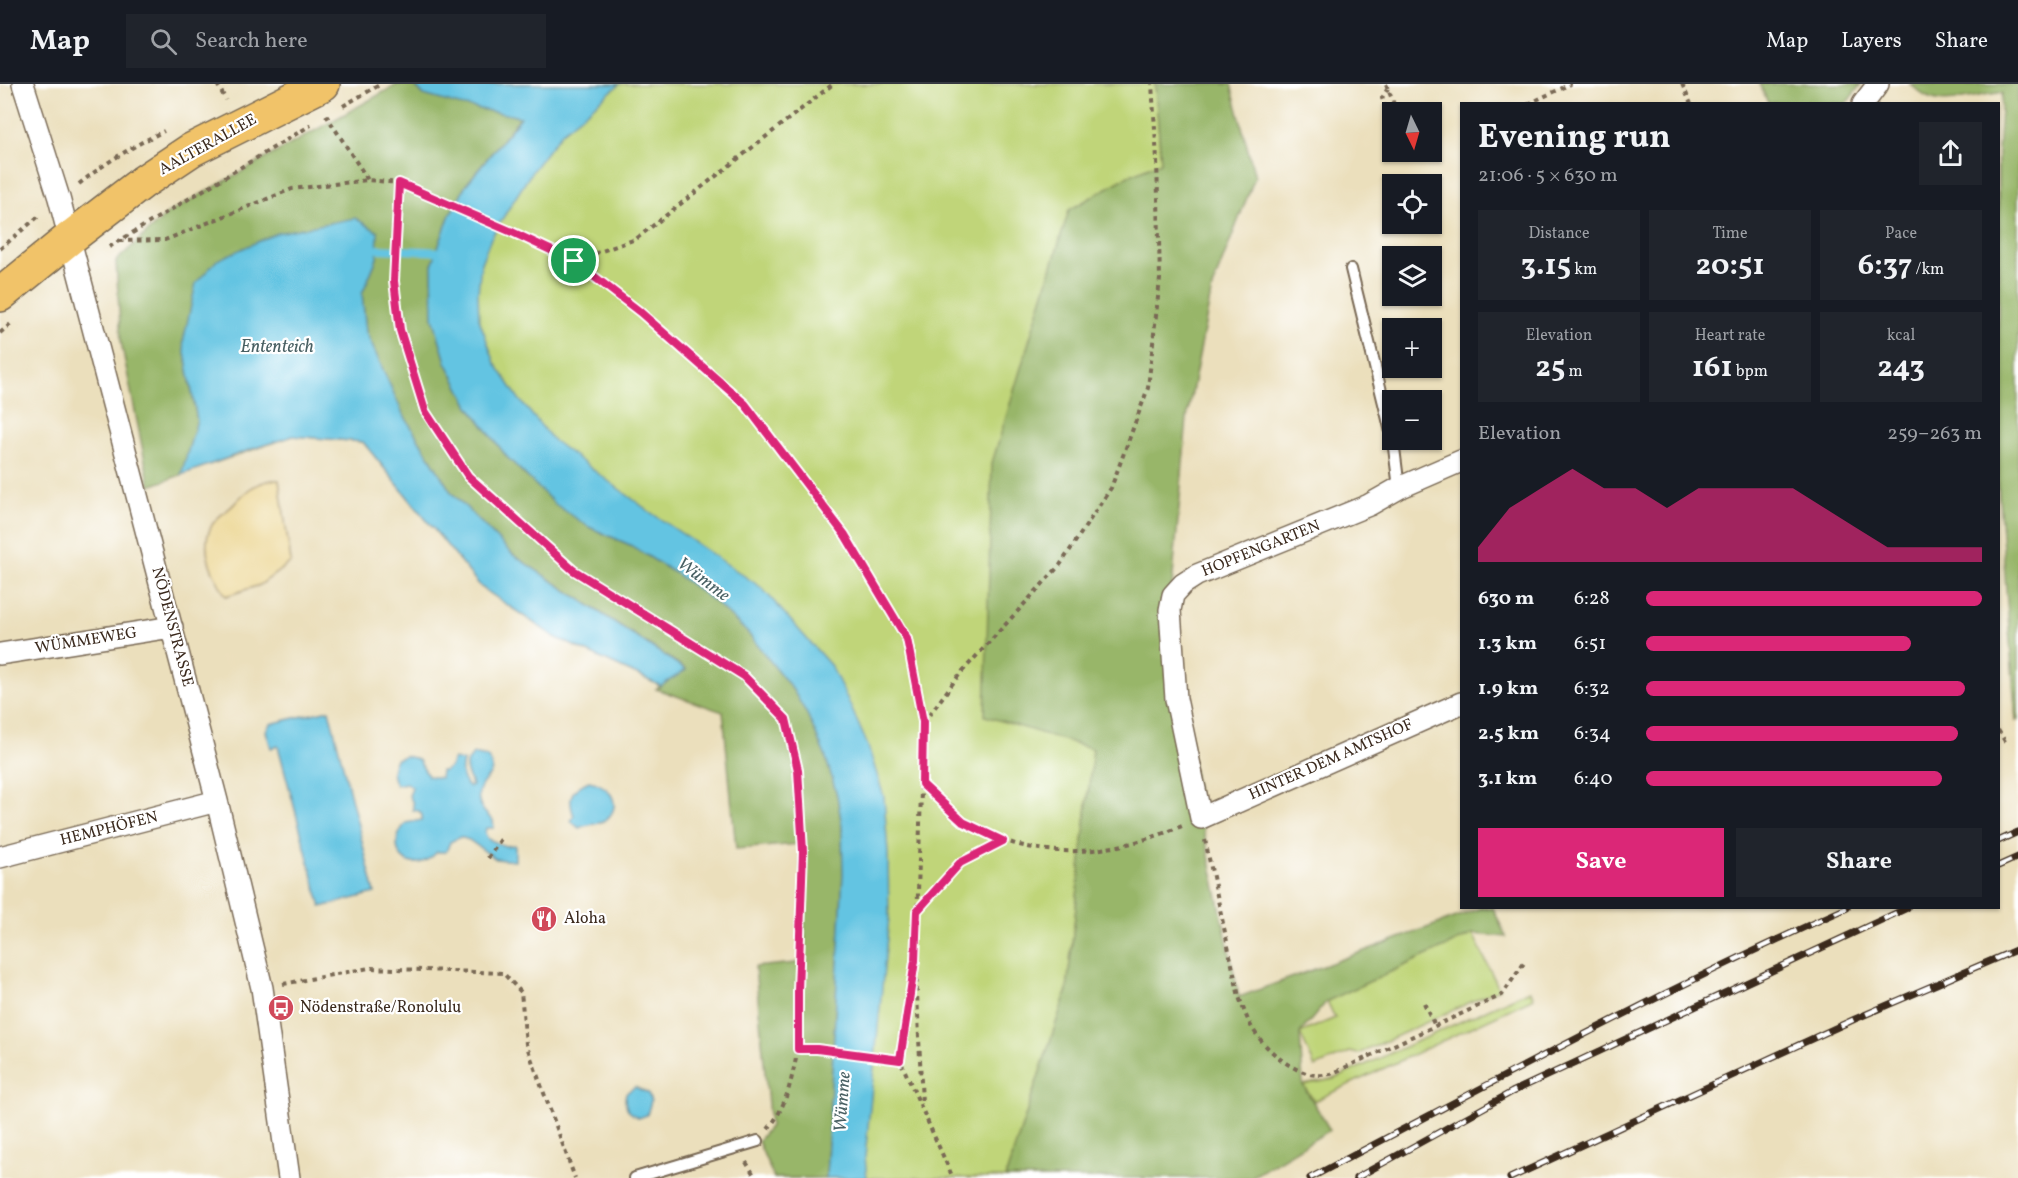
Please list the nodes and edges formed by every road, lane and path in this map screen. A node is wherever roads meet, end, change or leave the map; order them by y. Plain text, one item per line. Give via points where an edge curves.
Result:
1 (23, 84) edge
2 (217, 84) edge
3 (324, 84) edge
4 (381, 84) edge
5 (833, 84) edge
6 (1152, 84) edge
7 (1571, 84) edge
8 (1682, 84) edge
9 (1878, 84) edge
10 (1387, 86) edge
11 (226, 100) dead end
12 (1383, 102) edge
13 (1393, 102) edge
14 (1532, 102) edge
15 (1689, 102) edge
16 (1864, 102) edge
17 (316, 122) dead end
18 (368, 180) junction
19 (399, 183) junction
20 (119, 241) junction
21 (73, 253) junction
22 (574, 261) junction
23 (1351, 269) dead end
24 (9, 306) edge
25 (0, 333) edge
26 (1382, 397) edge
27 (1394, 450) edge
28 (1460, 461) edge
29 (1399, 488) junction
30 (172, 627) junction
31 (0, 654) edge
32 (1460, 703) edge
33 (923, 722) junction
34 (2000, 733) edge
35 (2006, 743) dead end
36 (922, 784) junction
37 (217, 801) junction
38 (1201, 818) junction
39 (501, 839) dead end
40 (1003, 841) junction
41 (0, 857) edge
42 (488, 858) dead end
43 (917, 911) junction
44 (915, 961) junction
45 (1524, 963) dead end
46 (262, 988) junction
47 (1424, 1003) dead end
48 (1435, 1026) junction
49 (798, 1049) junction
50 (900, 1060) junction
51 (922, 1107) junction
52 (758, 1141) joint
53 (289, 1178) edge
54 (575, 1178) edge
55 (635, 1178) edge
56 (953, 1178) edge

1 - 21 street, NÖDENSTRASSE via 60,198
2 - 11 path
3 - 21 main road, AALTERALLEE via 191,150 143,182
4 - 18 path via 326,116
5 - 22 path via 636,239
6 - 33 path via 1160,279 1148,388 1111,488 1060,565 960,675
7 - 14 path
8 - 15 path
9 - 16 street
10 - 12 path
10 - 13 path
17 - 20 path
18 - 19 path
18 - 20 path via 292,189 165,240
19 - 22 path
19 - 49 path via 394,281 400,330 425,411 468,476 573,570 744,676 786,719 798,770 803,851
20 - 21 path
21 - 24 main road, AALTERALLEE
21 - 30 street, NÖDENSTRASSE
22 - 33 path via 640,312 745,404 845,535 907,639
23 - 26 lane
24 - 25 path
27 - 29 lane
28 - 29 street, HOPFENGARTEN
29 - 38 street, HOPFENGARTEN via 1369,505 1197,575 1173,595 1170,610 1176,699
30 - 31 street, WÜMMEWEG
30 - 37 street, NÖDENSTRASSE
32 - 38 street, HINTER DEM AMTSHOF
33 - 36 path
34 - 35 path
36 - 40 path via 963,822
36 - 43 path
37 - 41 street, HEMPHÖFEN
37 - 46 street, NÖDENSTRASSE
38 - 40 path via 1121,847 1075,852 1040,850
38 - 48 path via 1239,998 1249,1022 1267,1047 1290,1066 1318,1076 1331,1074
39 - 42 path
40 - 43 path via 960,863
43 - 44 path
44 - 50 path
44 - 51 path
45 - 48 path via 1502,995
46 - 53 street, NÖDENSTRASSE
46 - 54 path via 369,968 503,974 521,992 526,1044
47 - 48 path
49 - 50 path
49 - 52 path via 779,1116
50 - 51 path
51 - 56 path
52 - 55 lane

